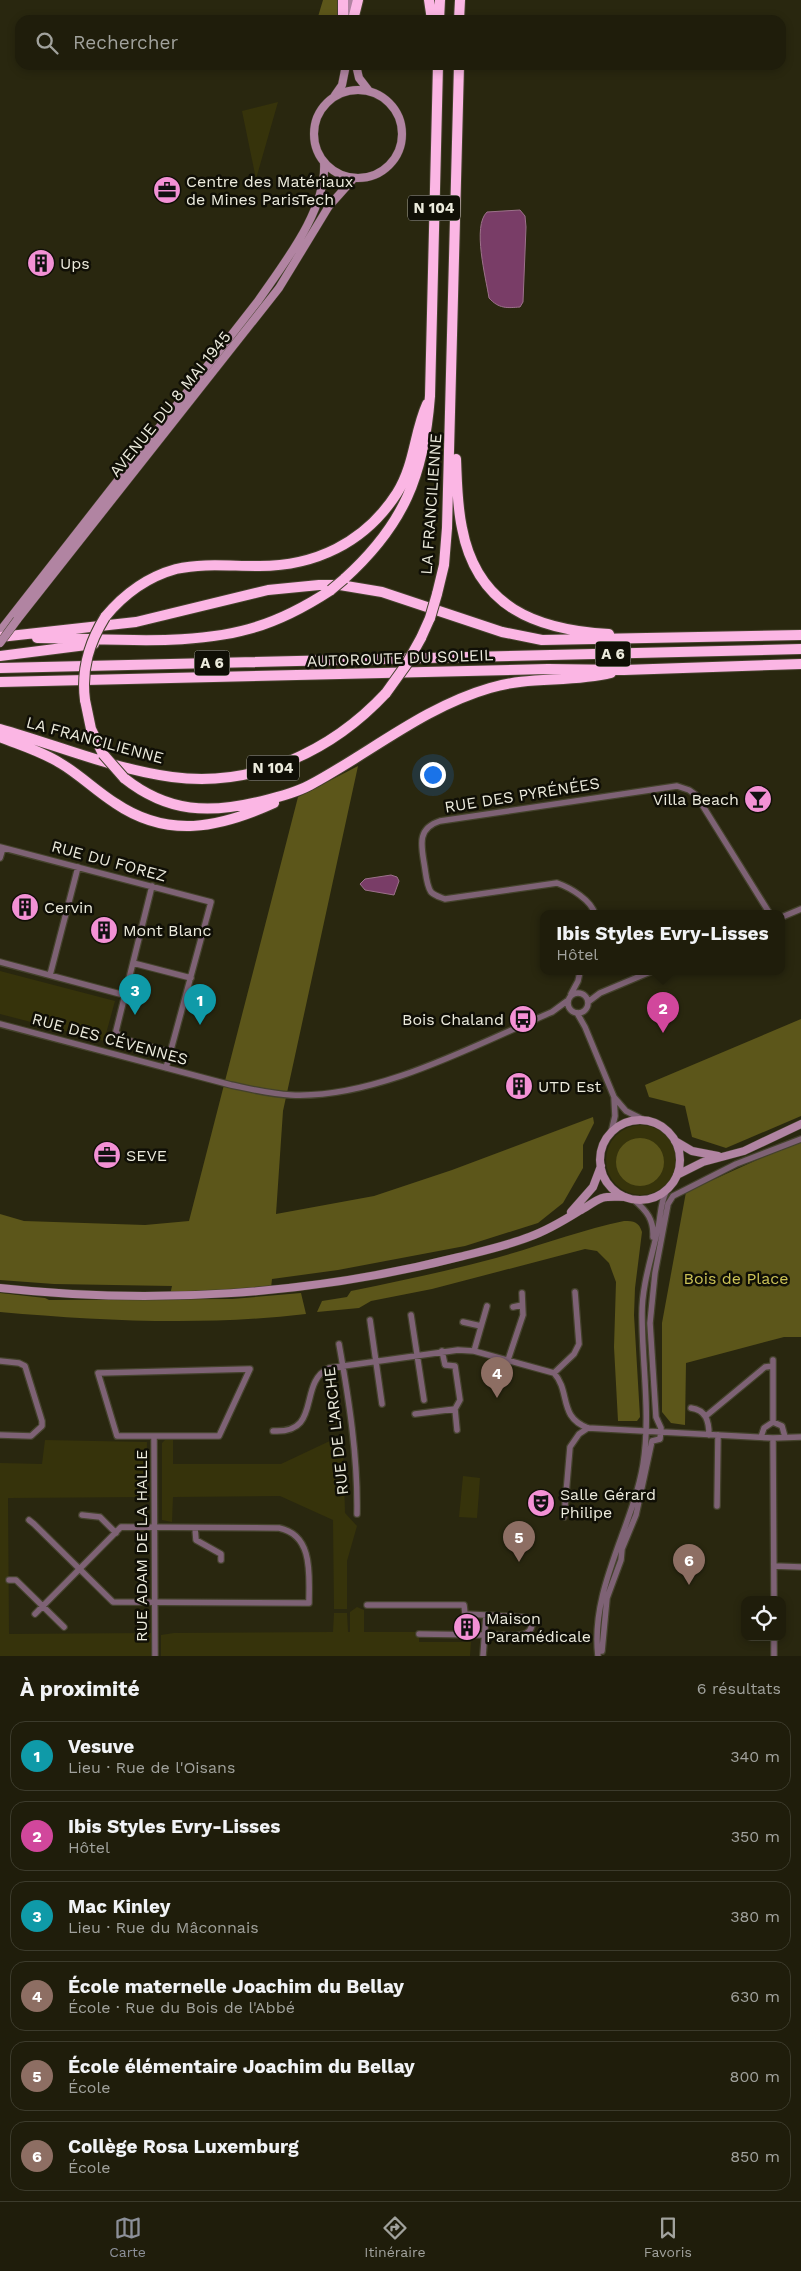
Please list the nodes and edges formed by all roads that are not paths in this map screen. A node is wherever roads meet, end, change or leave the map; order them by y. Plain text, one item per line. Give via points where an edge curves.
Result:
1 (343, 0) edge
2 (348, 0) edge
3 (352, 0) edge
4 (358, 0) edge
5 (429, 0) edge
6 (440, 0) edge
7 (460, 0) edge
8 (344, 15) edge
9 (345, 15) edge
10 (352, 15) edge
11 (354, 15) edge
12 (431, 15) edge
13 (439, 15) edge
14 (459, 15) edge
15 (345, 70) edge
16 (357, 70) edge
17 (438, 70) edge
18 (459, 70) edge
19 (369, 91) junction
20 (335, 96) junction
21 (324, 162) junction
22 (354, 178) junction
23 (430, 396) junction
24 (452, 419) junction
25 (0, 631) edge
26 (801, 635) edge
27 (673, 636) junction
28 (0, 638) edge
29 (130, 640) junction
30 (0, 643) edge
31 (801, 650) edge
32 (0, 656) edge
33 (801, 664) edge
34 (0, 668) edge
35 (624, 670) junction
36 (0, 682) edge
37 (0, 729) edge
38 (0, 737) edge
39 (299, 790) junction
40 (1, 848) edge
41 (0, 858) edge
42 (78, 867) junction
43 (152, 886) junction
44 (801, 909) edge
45 (593, 910) edge
46 (768, 910) edge
47 (785, 916) edge
48 (0, 962) edge
49 (134, 963) junction
50 (50, 975) junction
51 (579, 975) edge
52 (643, 975) edge
53 (191, 978) junction
54 (578, 982) junction
55 (600, 993) junction
56 (124, 994) junction
57 (572, 994) junction
58 (583, 994) junction
59 (567, 1001) junction
60 (588, 1002) junction
61 (586, 1009) junction
62 (552, 1012) junction
63 (574, 1012) junction
64 (0, 1024) edge
65 (585, 1027) junction
66 (170, 1052) junction
67 (166, 1068) junction
68 (614, 1097) junction
69 (644, 1120) junction
70 (801, 1124) edge
71 (611, 1133) junction
72 (801, 1139) edge
73 (675, 1141) junction
74 (725, 1156) junction
75 (601, 1166) junction
76 (677, 1175) junction
77 (666, 1192) junction
78 (625, 1197) junction
79 (634, 1200) junction
80 (561, 1222) junction
81 (652, 1247) junction
82 (0, 1288) edge
83 (575, 1292) dead end
84 (522, 1293) dead end
85 (522, 1305) junction
86 (487, 1306) dead end
87 (513, 1307) dead end
88 (411, 1315) dead end
89 (370, 1320) dead end
90 (463, 1322) dead end
91 (481, 1326) junction
92 (339, 1344) dead end
93 (442, 1350) junction
94 (474, 1351) junction
95 (417, 1354) junction
96 (508, 1360) junction
97 (0, 1361) edge
98 (377, 1361) junction
99 (343, 1365) junction
100 (554, 1373) junction
101 (424, 1400) dead end
102 (382, 1404) dead end
103 (691, 1408) dead end
104 (455, 1409) junction
105 (415, 1414) dead end
106 (706, 1416) junction
107 (773, 1422) junction
108 (588, 1428) junction
109 (457, 1430) dead end
110 (647, 1430) junction
111 (273, 1431) dead end
112 (660, 1431) junction
113 (0, 1435) edge
114 (709, 1435) junction
115 (718, 1435) junction
116 (154, 1436) junction
117 (761, 1437) junction
118 (786, 1437) junction
119 (801, 1437) edge
120 (773, 1438) junction
121 (717, 1506) dead end
122 (357, 1514) dead end
123 (82, 1515) dead end
124 (564, 1517) dead end
125 (29, 1520) dead end
126 (154, 1528) junction
127 (195, 1528) junction
128 (116, 1533) junction
129 (221, 1560) dead end
130 (774, 1566) junction
131 (801, 1567) edge
132 (80, 1570) junction
133 (9, 1580) dead end
134 (774, 1596) edge
135 (156, 1602) junction
136 (367, 1605) dead end
137 (42, 1607) junction
138 (35, 1614) dead end
139 (486, 1616) junction
140 (64, 1627) dead end
141 (419, 1634) dead end
142 (485, 1636) junction
143 (774, 1641) edge
144 (602, 1651) dead end
145 (155, 1656) edge
146 (484, 1656) edge
147 (598, 1656) edge
148 (774, 1656) edge

1 - 8 highway
2 - 9 main road
3 - 10 main road
4 - 11 highway
5 - 12 highway
6 - 13 highway
7 - 14 highway
15 - 20 main road, AVENUE DU 8 MAI 1945 via 342,86
16 - 19 main road
17 - 23 highway, LA FRANCILIENNE / N 104
18 - 24 highway, LA FRANCILIENNE / N 104
19 - 20 main road via 346,91
19 - 22 main road via 385,99 396,113 401,124 401,142 395,158 387,167 366,178
20 - 21 main road, AVENUE DU 8 MAI 1945 via 320,110 315,122 315,146
21 - 22 main road via 332,170
21 - 25 main road, AVENUE DU 8 MAI 1945 via 321,194 296,243 264,293
22 - 30 main road, AVENUE DU 8 MAI 1945, bridge via 329,206 279,288
23 - 29 highway, LA FRANCILIENNE / N 104, bridge via 425,446 409,494 383,538 331,590 297,611 250,629 200,637
23 - 39 highway, bridge via 422,415 414,456 401,487 373,523 349,542 328,554 292,564 177,569 141,584 105,617 87,656 83,682 91,729 103,754 124,778 140,790 179,806 202,809 239,806
24 - 27 highway via 456,427 458,503 466,545 479,573 499,598 525,616 558,628
24 - 37 highway, LA FRANCILIENNE / N 104, bridge via 446,542 437,594 422,638 386,693 320,747 277,766 226,777 188,778 137,770
26 - 27 highway
27 - 28 highway via 569,640 530,638 493,630 382,592 319,585 268,590 136,622
28 - 29 highway, LA FRANCILIENNE / N 104
29 - 32 highway
31 - 34 highway, AUTOROUTE DU SOLEIL / A 6
33 - 35 highway, AUTOROUTE DU SOLEIL / A 6
35 - 36 highway, AUTOROUTE DU SOLEIL / A 6
35 - 39 highway via 594,678 509,683 470,695 432,712
38 - 39 highway via 58,762 125,810 164,824 198,826 232,820
40 - 41 street
40 - 42 street, RUE DU FOREZ
42 - 43 street, RUE DU FOREZ
42 - 50 street
43 - 49 street
43 - 53 street, RUE DU FOREZ via 211,902
44 - 47 street
45 - 46 street, RUE DES PYRÉNÉES via 588,902 557,883 445,899 436,896 428,884 421,844 424,832 440,821 677,786 696,795
48 - 50 street
49 - 53 street
49 - 56 street
50 - 56 street
51 - 54 street
52 - 55 street
53 - 66 street
54 - 57 street
54 - 58 street
55 - 58 street
55 - 60 street
56 - 66 street, RUE DES CÉVENNES via 116,1034 120,1038
57 - 58 street
57 - 59 street
58 - 60 street
59 - 62 street
59 - 63 street
60 - 61 street
61 - 63 street
61 - 65 street
62 - 63 street
62 - 67 street, RUE DES CÉVENNES via 397,1077 358,1089 324,1094 260,1092
63 - 65 street
64 - 67 street, RUE DES CÉVENNES
65 - 68 street
66 - 67 street
68 - 69 street via 626,1111
68 - 71 street via 615,1116
69 - 71 main road via 625,1123
69 - 73 main road via 660,1125
70 - 74 main road
71 - 75 main road via 603,1147
72 - 112 street via 736,1164 673,1196 668,1204 650,1322 656,1417
73 - 74 main road via 692,1151
73 - 76 main road via 680,1162
74 - 76 main road via 702,1162
75 - 78 main road via 610,1186
75 - 80 main road via 589,1193
76 - 77 main road
77 - 79 main road via 650,1199
77 - 81 street
78 - 79 main road
78 - 80 main road via 597,1200
79 - 81 street via 651,1219 654,1229
80 - 82 main road via 529,1237 458,1257 311,1285 172,1296 81,1295
81 - 110 street via 643,1288 642,1312
83 - 100 street via 579,1344 574,1354
84 - 85 street
85 - 87 street
85 - 96 street via 523,1315
86 - 91 street
88 - 95 street
89 - 98 street
90 - 91 street
91 - 94 street
92 - 99 street, RUE DE L'ARCHE
93 - 94 street
93 - 95 street
93 - 104 street via 445,1365 455,1366 460,1400
94 - 96 street
95 - 98 street
95 - 101 street
96 - 100 street
97 - 113 street via 25,1366 42,1421 39,1431 31,1436
98 - 99 street
98 - 102 street
99 - 111 street via 329,1368 318,1376 305,1417 298,1427 286,1432
99 - 122 street, RUE DE L'ARCHE via 355,1444
100 - 108 street via 561,1384 567,1412
103 - 106 street
104 - 105 street
104 - 109 street
106 - 107 street via 765,1366 773,1363
106 - 114 street
107 - 117 street via 764,1428
107 - 118 street via 782,1426
108 - 110 street
108 - 124 street via 570,1447
110 - 112 street
110 - 147 street via 637,1490 603,1594 597,1629
112 - 114 street
112 - 144 street via 660,1439 652,1441 636,1514 607,1598
114 - 115 street
115 - 117 street
115 - 121 street
116 - 116 street via 117,1436 98,1373 250,1369 219,1436
116 - 126 street, RUE ADAM DE LA HALLE
117 - 120 street
118 - 119 street
118 - 120 street
120 - 130 street
123 - 128 street via 100,1517
125 - 132 street
126 - 127 street
126 - 128 street via 121,1527
126 - 135 street, RUE ADAM DE LA HALLE
127 - 129 street via 196,1540 221,1554
127 - 135 street via 279,1528 289,1532 308,1555 309,1603
128 - 132 street
130 - 131 street
130 - 134 street
132 - 135 street via 113,1602
132 - 137 street
133 - 137 street via 16,1580
135 - 145 street, RUE ADAM DE LA HALLE
136 - 139 street via 464,1605 465,1614
137 - 138 street
137 - 140 street
139 - 142 street
139 - 142 street via 528,1618 532,1628 522,1636
141 - 142 street
142 - 146 street
143 - 148 street

